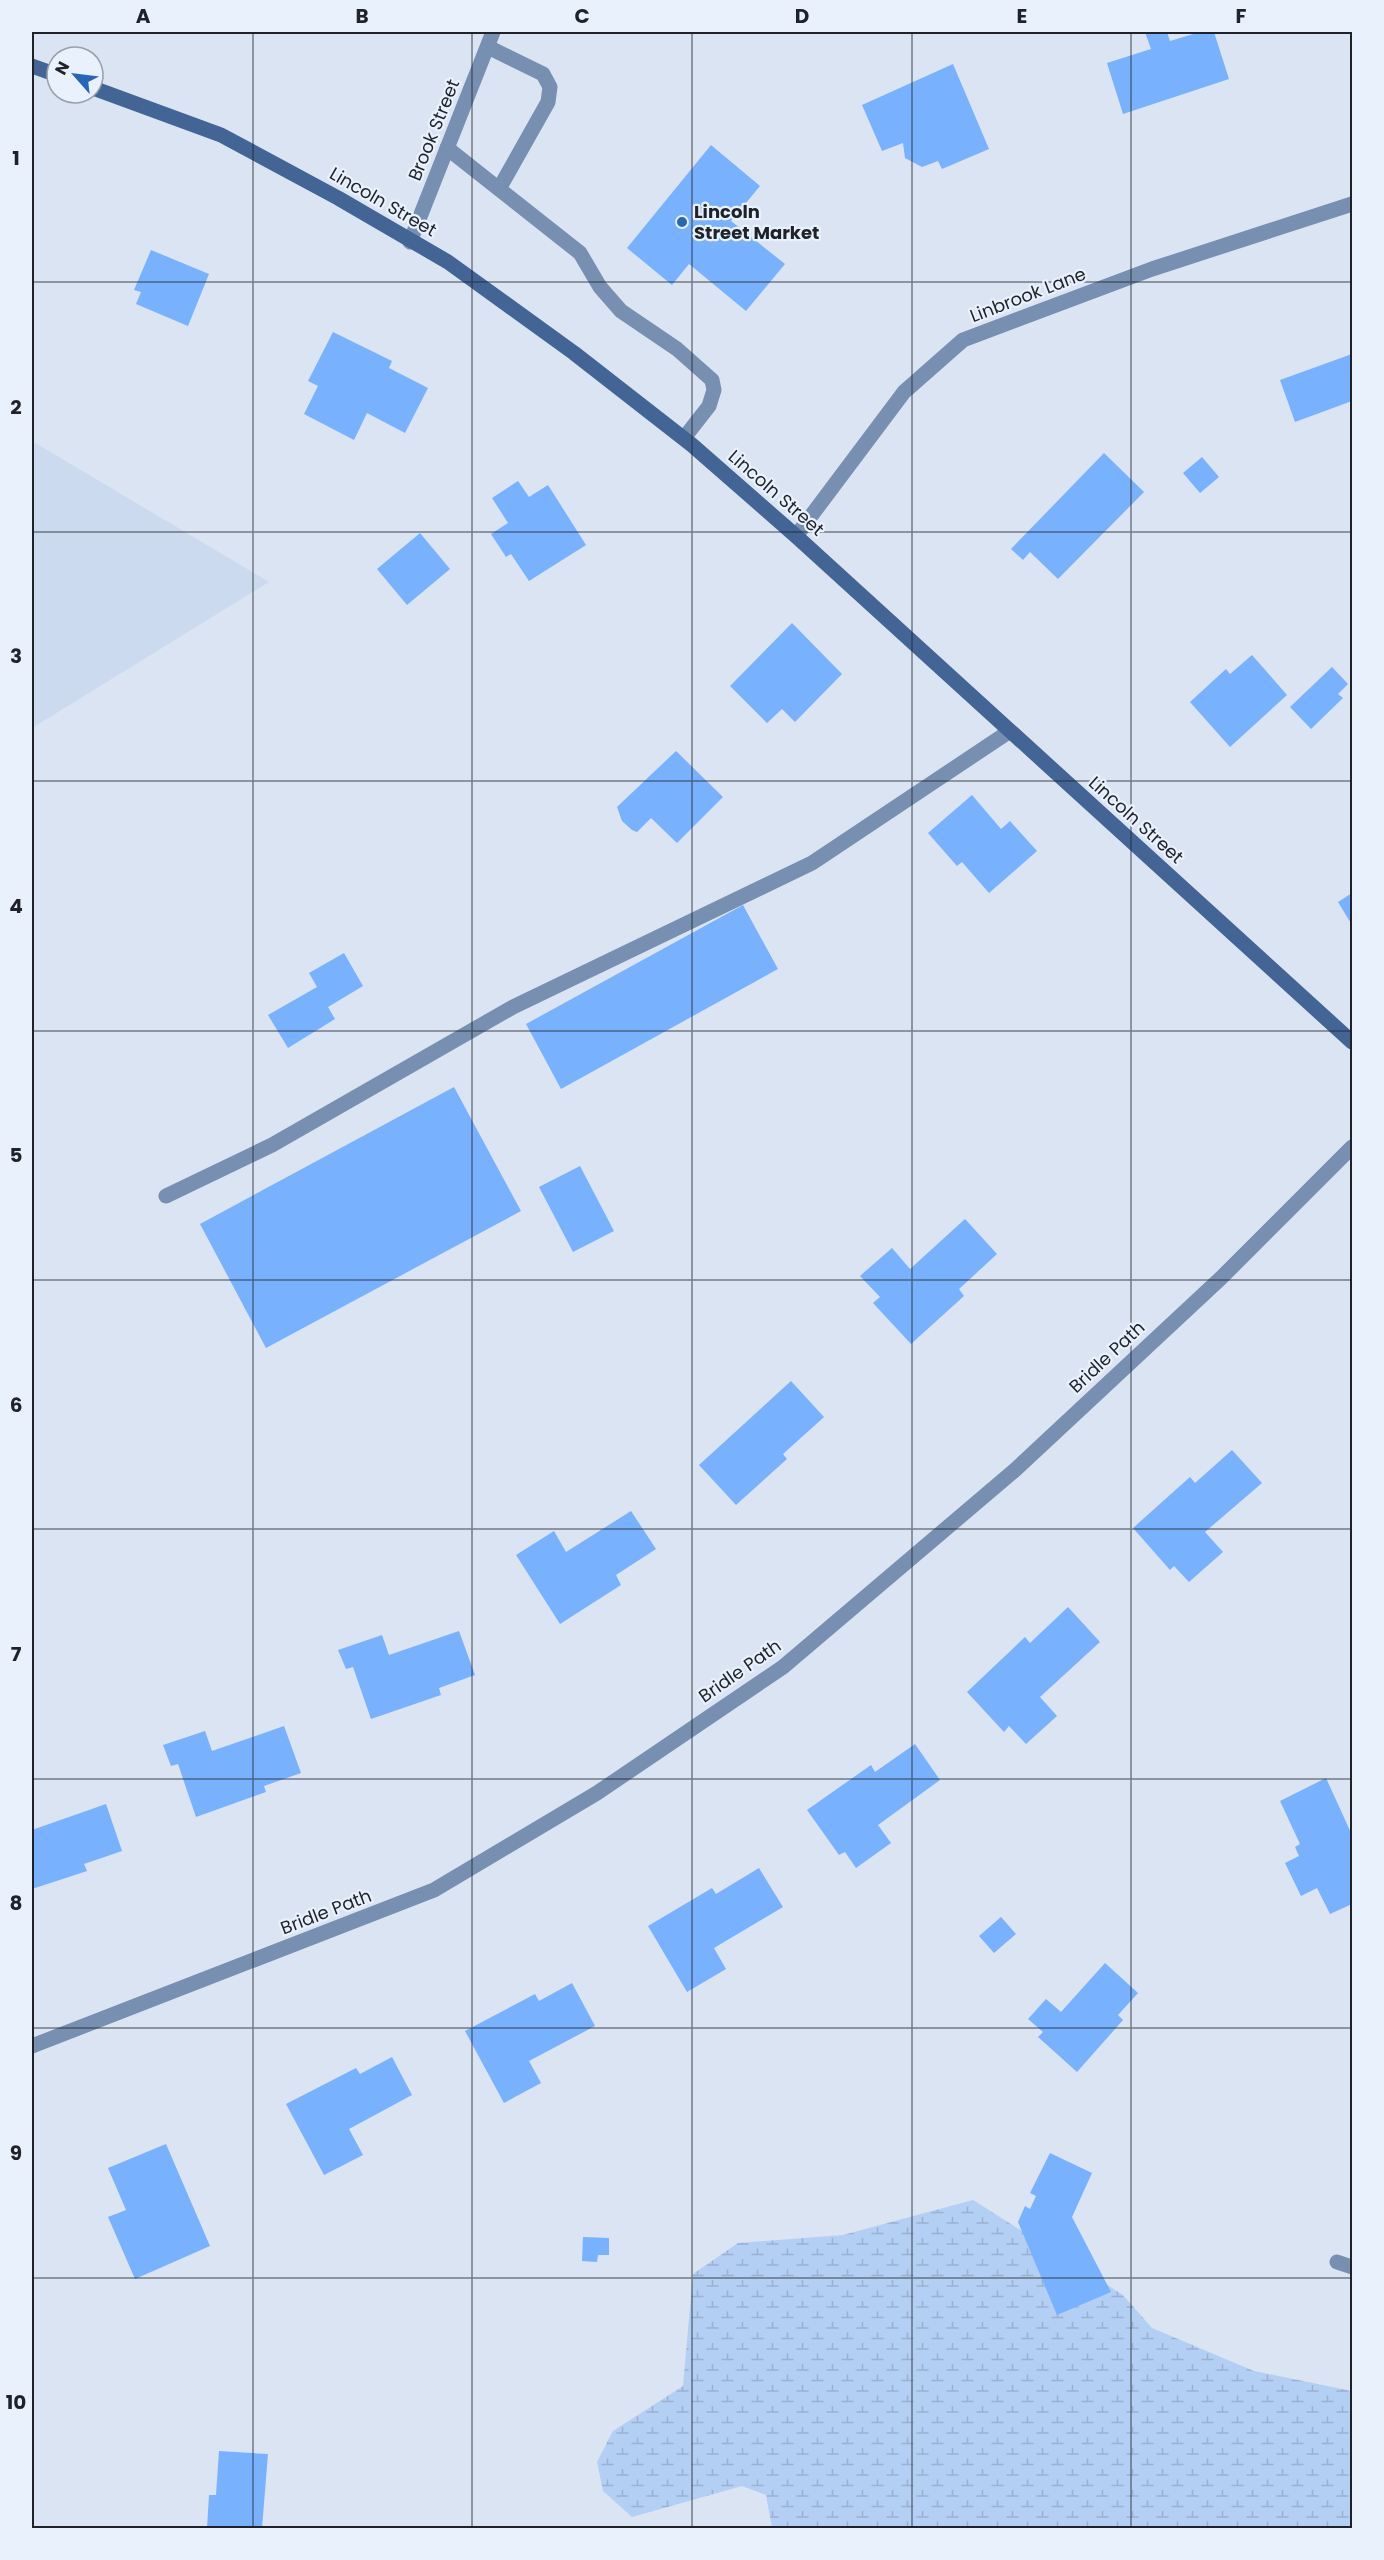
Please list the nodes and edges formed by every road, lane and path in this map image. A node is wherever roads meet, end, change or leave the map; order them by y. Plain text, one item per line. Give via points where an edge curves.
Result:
1 (493, 32) edge
2 (488, 47) junction
3 (105, 92) edge
4 (447, 148) junction
5 (499, 189) junction
6 (1353, 204) edge
7 (411, 242) junction
8 (684, 438) junction
9 (796, 536) junction
10 (1010, 731) junction
11 (1353, 1042) edge
12 (1353, 1147) edge
13 (166, 1196) dead end
14 (32, 2046) edge
15 (1337, 2262) dead end
16 (1353, 2267) edge

1 - 2 street, Brook Street
2 - 4 street, Brook Street
2 - 5 street via 543,74 550,87 548,102
3 - 7 main road, Lincoln Street via 220,135
4 - 5 street
4 - 7 street, Brook Street
5 - 8 street via 580,253 600,287 621,310 712,380 714,390 709,406
6 - 9 street, Linbrook Lane via 1152,269 963,340 904,392
7 - 8 main road, Lincoln Street via 457,268
8 - 9 main road, Lincoln Street
9 - 10 main road, Lincoln Street
10 - 11 main road, Lincoln Street
10 - 13 street via 812,863 513,1007 272,1145
12 - 14 street, Bridle Path via 1221,1278 1015,1470 783,1667 597,1793 434,1890
15 - 16 street

